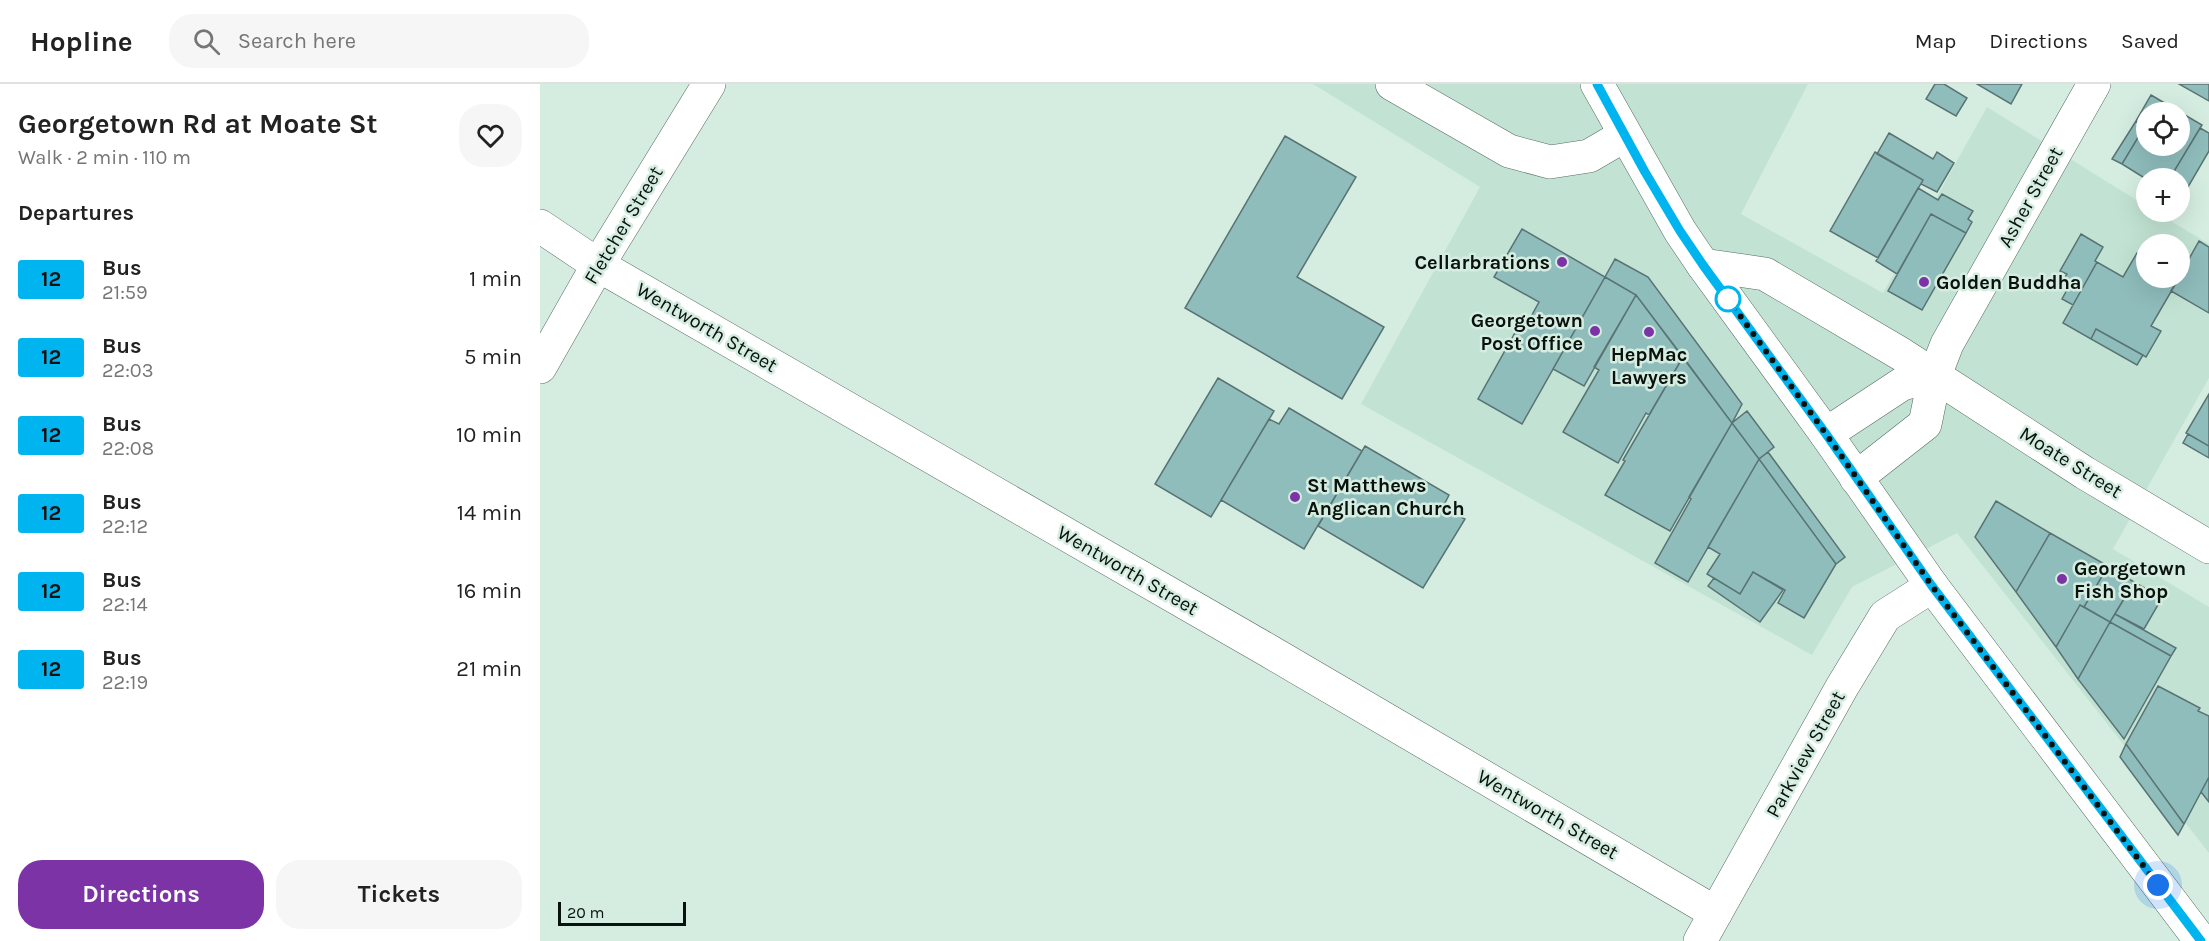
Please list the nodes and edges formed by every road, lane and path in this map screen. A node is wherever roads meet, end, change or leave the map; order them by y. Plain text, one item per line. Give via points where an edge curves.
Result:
1 (709, 84) edge
2 (1392, 84) edge
3 (1597, 84) edge
4 (2094, 84) edge
5 (1625, 135) junction
6 (540, 226) edge
7 (598, 265) junction
8 (1703, 265) junction
9 (540, 367) edge
10 (1935, 375) junction
11 (1826, 434) junction
12 (1856, 478) junction
13 (2209, 547) edge
14 (1932, 586) junction
15 (1716, 913) junction
16 (1700, 941) edge
17 (2201, 941) edge

1 - 7 street, Fletcher Street
2 - 5 street via 1509,151 1550,162 1589,156
3 - 5 street
4 - 10 street, Asher Street via 1947,344
5 - 8 street
6 - 7 street, Wentworth Street
7 - 9 street, Fletcher Street
7 - 15 street, Wentworth Street
8 - 10 street, Moate Street via 1765,274
8 - 11 street
10 - 11 street via 1902,384
10 - 12 street via 1925,424
10 - 13 street, Moate Street via 2085,473
11 - 12 street
12 - 14 street
14 - 15 street, Parkview Street via 1885,616
14 - 17 street
15 - 16 street, Parkview Street

